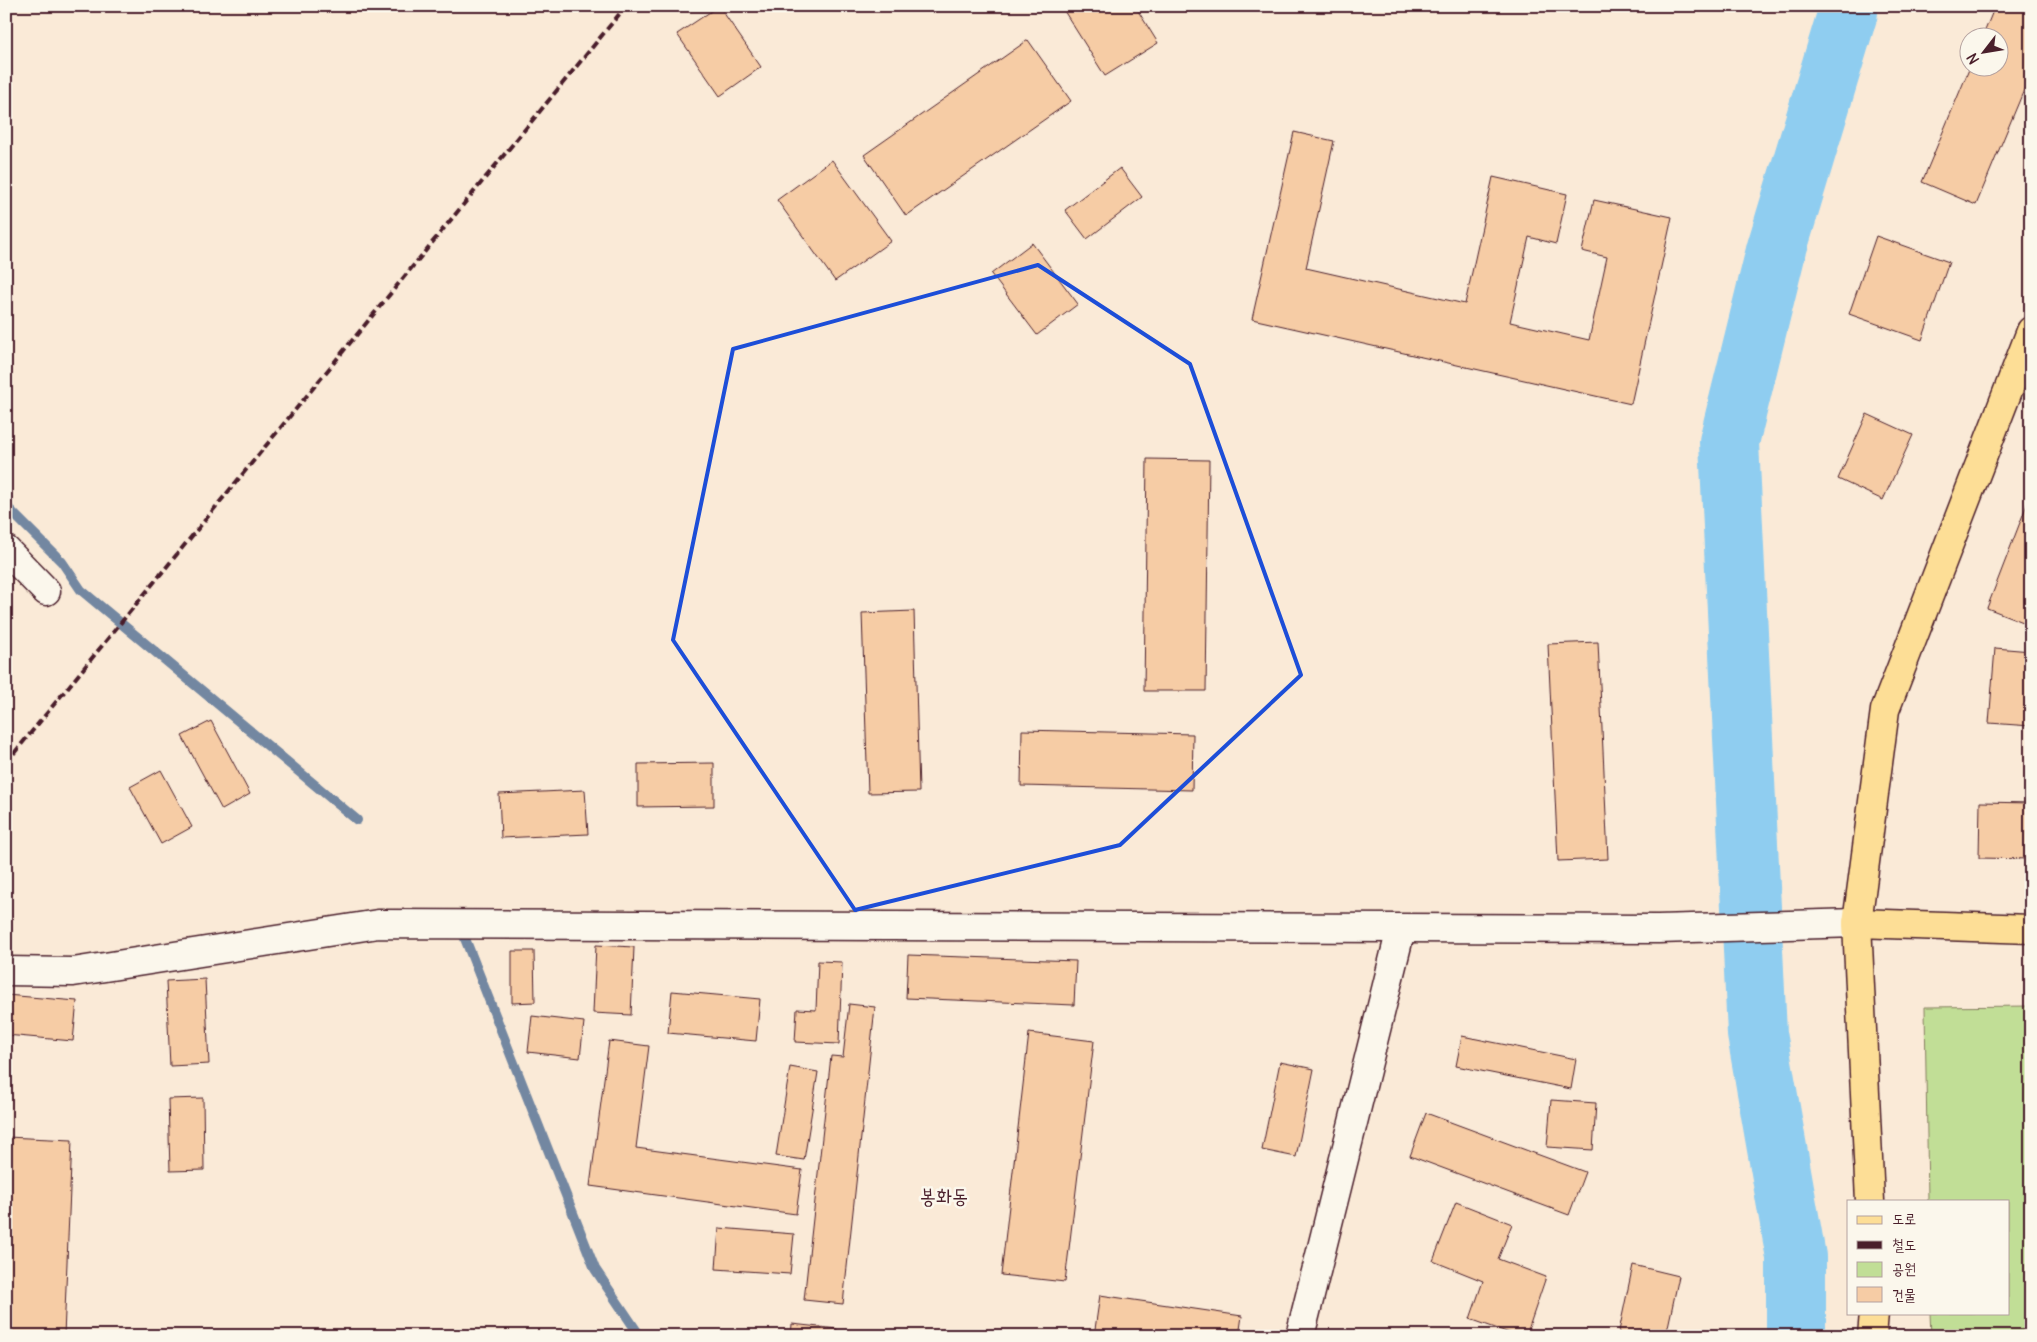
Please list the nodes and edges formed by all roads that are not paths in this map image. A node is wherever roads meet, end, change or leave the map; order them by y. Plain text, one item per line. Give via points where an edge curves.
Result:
1 (2031, 331) edge
2 (6, 550) edge
3 (46, 591) dead end
4 (1857, 923) junction
5 (1401, 929) junction
6 (2031, 929) edge
7 (6, 971) edge
8 (1870, 1200) edge
9 (1874, 1314) edge
10 (1300, 1336) edge
11 (1872, 1336) edge

1 - 4 main road via 1886,710
2 - 3 street
4 - 5 street via 1658,929
4 - 6 main road
4 - 8 main road
5 - 7 street via 378,924 73,972
5 - 10 street
9 - 11 main road

